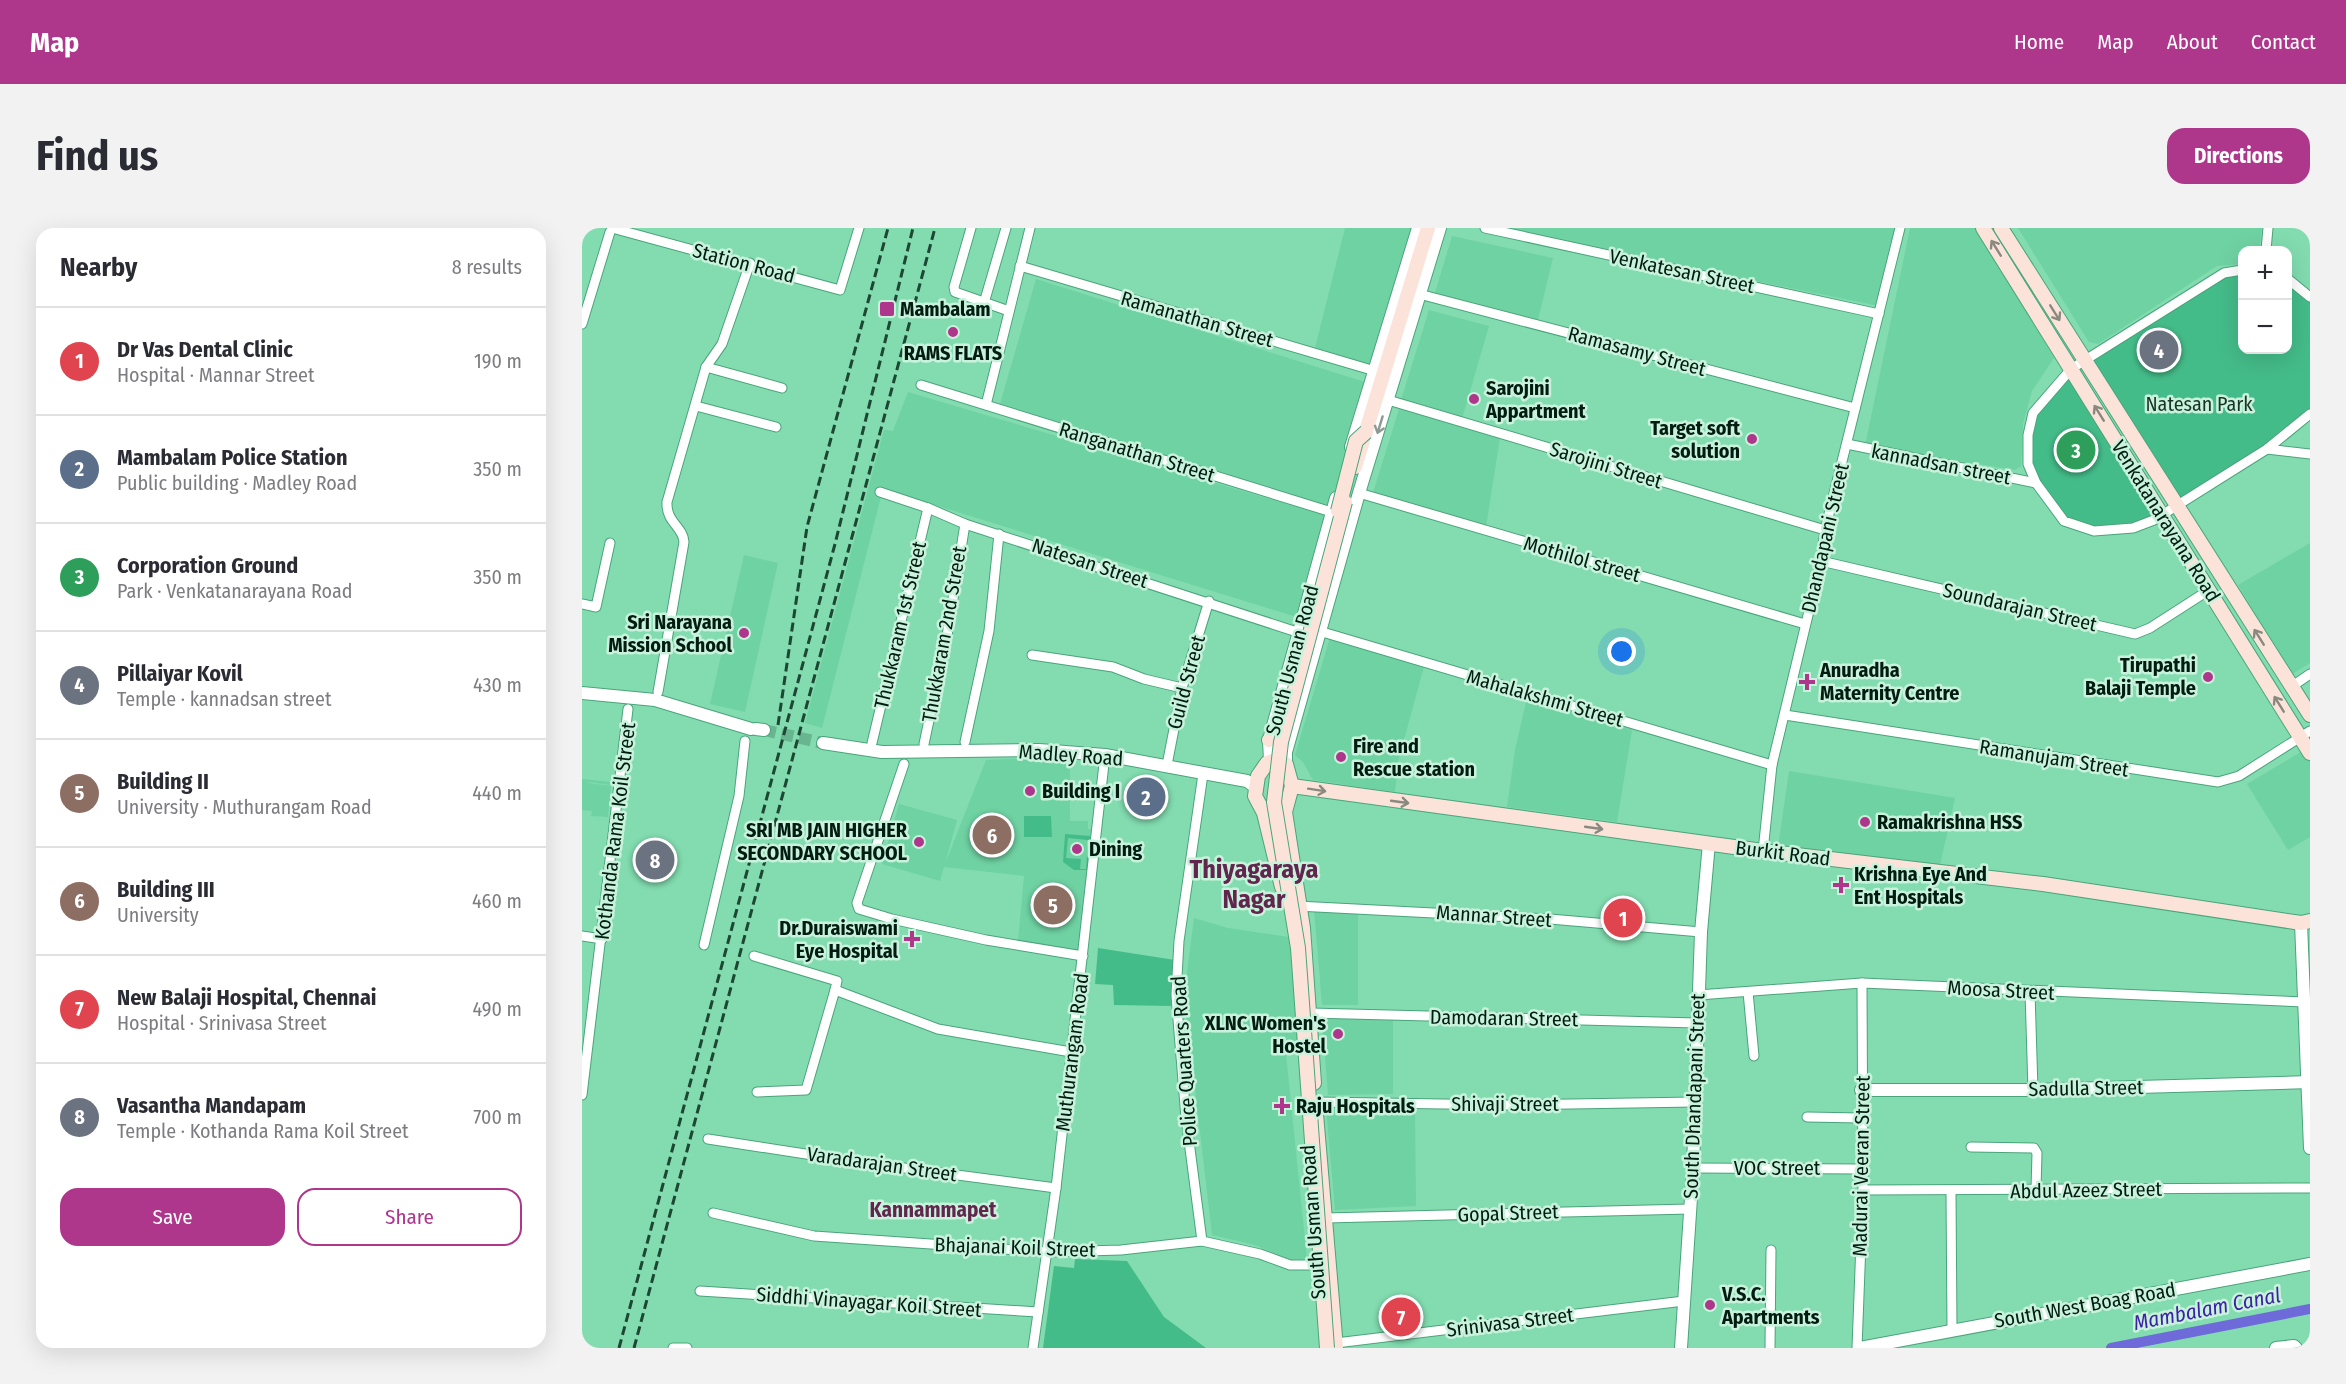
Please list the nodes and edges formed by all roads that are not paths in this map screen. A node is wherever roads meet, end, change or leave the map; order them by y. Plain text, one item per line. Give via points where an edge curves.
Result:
1 (859, 228) edge
2 (971, 228) edge
3 (1006, 228) edge
4 (1030, 228) edge
5 (1418, 228) edge
6 (1428, 228) edge
7 (1438, 228) edge
8 (1485, 228) edge
9 (1900, 228) edge
10 (1983, 228) edge
11 (2001, 228) edge
12 (2268, 228) edge
13 (611, 230) edge
14 (2266, 246) edge
15 (750, 264) junction
16 (1020, 266) junction
17 (2238, 271) edge
18 (2292, 282) edge
19 (1419, 294) junction
20 (2310, 297) edge
21 (984, 303) junction
22 (1009, 311) junction
23 (1879, 314) junction
24 (582, 324) edge
25 (2085, 362) junction
26 (706, 367) junction
27 (2071, 369) junction
28 (1375, 371) junction
29 (1394, 377) junction
30 (921, 385) dead end
31 (782, 388) dead end
32 (1388, 400) junction
33 (986, 405) junction
34 (696, 406) junction
35 (1855, 408) junction
36 (2310, 414) edge
37 (776, 427) dead end
38 (1366, 432) junction
39 (1846, 444) junction
40 (2267, 449) junction
41 (2310, 454) edge
42 (2036, 483) junction
43 (880, 492) dead end
44 (1359, 493) junction
45 (2175, 505) junction
46 (928, 507) junction
47 (1332, 512) junction
48 (2163, 514) junction
49 (1352, 518) junction
50 (965, 524) junction
51 (1826, 530) junction
52 (999, 534) junction
53 (610, 543) dead end
54 (1821, 561) junction
55 (2209, 590) junction
56 (1209, 601) junction
57 (582, 604) edge
58 (1805, 624) junction
59 (1319, 631) junction
60 (1300, 633) junction
61 (1032, 655) dead end
62 (2310, 674) edge
63 (2291, 687) junction
64 (1182, 688) junction
65 (582, 693) edge
66 (657, 696) junction
67 (628, 709) dead end
68 (1785, 715) junction
69 (2310, 716) edge
70 (757, 729) tunnel mouth
71 (2305, 734) edge
72 (1269, 740) junction
73 (745, 741) dead end
74 (965, 742) dead end
75 (823, 743) tunnel mouth
76 (872, 743) dead end
77 (924, 744) dead end
78 (2310, 753) edge
79 (1105, 755) junction
80 (1270, 761) junction
81 (904, 764) dead end
82 (1286, 764) junction
83 (1167, 765) junction
84 (1772, 765) junction
85 (1203, 774) junction
86 (1292, 786) junction
87 (1255, 787) junction
88 (1285, 812) junction
89 (1264, 813) junction
90 (1709, 843) junction
91 (1763, 851) junction
92 (1292, 906) junction
93 (2305, 922) edge
94 (1701, 932) junction
95 (582, 936) edge
96 (602, 939) junction
97 (704, 945) dead end
98 (754, 956) dead end
99 (1083, 956) junction
100 (1862, 983) junction
101 (835, 990) junction
102 (1748, 992) junction
103 (2030, 992) junction
104 (1698, 995) junction
105 (2304, 1002) junction
106 (1310, 1013) junction
107 (1697, 1023) junction
108 (1071, 1052) junction
109 (1754, 1056) dead end
110 (2308, 1082) edge
111 (1862, 1090) junction
112 (2033, 1090) junction
113 (757, 1092) dead end
114 (582, 1095) edge
115 (1315, 1102) junction
116 (1695, 1102) junction
117 (1807, 1118) dead end
118 (1861, 1118) junction
119 (708, 1139) dead end
120 (1971, 1147) dead end
121 (2310, 1149) edge
122 (1693, 1168) junction
123 (1861, 1169) junction
124 (1056, 1188) junction
125 (2310, 1188) edge
126 (1863, 1190) junction
127 (2036, 1190) junction
128 (1952, 1192) junction
129 (1690, 1209) junction
130 (712, 1213) dead end
131 (1326, 1218) junction
132 (1202, 1241) junction
133 (1771, 1250) dead end
134 (1049, 1251) junction
135 (2310, 1264) edge
136 (1317, 1265) junction
137 (700, 1291) dead end
138 (1684, 1301) junction
139 (1038, 1312) junction
140 (1952, 1329) junction
141 (1333, 1346) edge
142 (673, 1348) edge
143 (687, 1348) edge
144 (1033, 1348) edge
145 (1322, 1348) edge
146 (1681, 1348) edge
147 (1770, 1348) edge
148 (1858, 1348) edge
149 (2276, 1348) edge
150 (2296, 1348) edge

1 - 15 street, Station Road via 840,290
2 - 21 street via 954,290
3 - 21 street
4 - 16 street
5 - 28 street, South Usman Road
6 - 38 main road
7 - 19 street, South Usman Road
7 - 29 main road via 1392,371
8 - 23 street, Venkatesan Street
9 - 23 street, Dhandapani Street
27 -> 10 main road, Venkatanarayana Road
11 -> 25 main road, Venkatanarayana Road
12 - 14 street
13 - 15 street, Station Road
13 - 24 street
15 - 26 street via 722,344
16 - 22 street
16 - 28 street, Ramanathan Street
17 - 25 street via 2224,273
18 - 20 street
19 - 29 street, South Usman Road
19 - 35 street, Ramasamy Street
21 - 22 street
22 - 33 street
23 - 35 street, Dhandapani Street
25 - 27 street
25 - 45 main road, Venkatanarayana Road
26 - 31 street
26 - 34 street
27 - 42 street via 2033,413 2028,464
48 -> 27 main road, Venkatanarayana Road
28 - 47 street, South Usman Road
29 - 32 street, South Usman Road
30 - 33 street, Ranganathan Street
32 -> 44 street, South Usman Road
32 - 51 street, Sarojini Street
33 - 47 street, Ranganathan Street
34 - 37 street
34 - 66 street via 667,502 669,519 684,536 684,542
35 - 39 street, Dhandapani Street
36 - 40 street
38 - 72 main road, bridge via 1356,441 1287,698 1275,737
38 - 141 main road, South Usman Road, bridge via 1281,742 1274,802 1298,948
39 - 42 street, kannadsan street
39 - 51 street, Dhandapani Street
40 - 41 street
40 - 45 street
42 - 48 street via 2064,520 2094,531 2133,528
43 - 46 street, Natesan Street
44 - 49 street, South Usman Road
44 - 58 street, Mothilol street
45 - 48 street
63 -> 45 main road, Venkatanarayana Road
46 - 50 street, Natesan Street
46 - 76 street, Thukkaram 1st Street
47 - 49 street, Ranganathan Street
47 - 60 street, South Usman Road
48 - 55 main road, Venkatanarayana Road
49 - 59 street, South Usman Road
50 - 52 street, Natesan Street
50 - 77 street, Thukkaram 2nd Street
51 - 54 street, Dhandapani Street
52 - 56 street, Natesan Street
52 - 74 street via 989,631
53 - 57 street via 596,607
54 - 55 street, Soundarajan Street via 2135,634
54 - 58 street, Dhandapani Street
71 -> 55 main road, Venkatanarayana Road
56 - 60 street, Natesan Street
56 - 64 street, Guild Street
58 - 68 street, Dhandapani Street
59 - 82 street, South Usman Road
59 - 84 street, Mahalakshmi Street
60 - 72 street, South Usman Road
61 - 64 street via 1113,667
62 - 63 street
63 - 69 main road, Venkatanarayana Road
64 - 83 street, Guild Street
65 - 66 street
66 - 70 street
67 - 96 street, Kothanda Rama Koil Street
68 - 71 street, Ramanujam Street via 2218,782 2239,776
68 - 84 street, Dhandapani Street
71 - 78 main road, Venkatanarayana Road
72 - 80 street, South Usman Road
73 - 97 street via 740,796
75 - 79 street, Madley Road via 882,752 1039,750
79 - 83 street, Madley Road
79 - 99 street, Muthurangam Road
80 - 82 main road
80 - 87 main road, South Usman Road
81 - 99 street via 857,903 859,909 986,940
82 - 86 main road, South Usman Road
83 - 85 street, Madley Road
84 - 91 street, Dhandapani Street
85 - 87 street, Madley Road via 1247,781
85 - 132 street, Police Quarters Road via 1179,941 1176,995
86 - 88 main road, South Usman Road
86 -> 90 main road, Burkit Road
87 - 89 main road, South Usman Road via 1257,802
88 - 89 main road
88 - 92 main road, South Usman Road
89 - 92 main road, South Usman Road
90 - 91 main road, Burkit Road
90 - 94 street, South Dhandapani Street
91 - 93 main road, Burkit Road via 2043,884
92 - 94 street, Mannar Street via 1551,919
92 - 106 main road, South Usman Road
92 - 136 main road, South Usman Road
93 - 105 street
94 - 104 street, South Dhandapani Street
95 - 96 street
96 - 114 street, Kothanda Rama Koil Street
98 - 101 street via 837,981
99 - 108 street, Muthurangam Road
100 - 102 street, Moosa Street
100 - 103 street, Moosa Street
100 - 111 street, Madurai Veeran Street
101 - 108 street via 938,1029
101 - 113 street via 806,1090
102 - 104 street, Moosa Street
102 - 109 street
103 - 105 street, Moosa Street
103 - 112 street
104 - 107 street, South Dhandapani Street
105 - 110 street
106 - 107 street, Damodaran Street
106 - 115 main road, South Usman Road
107 - 116 street, South Dhandapani Street
108 - 124 street, Muthurangam Road
110 - 112 street, Sadulla Street
110 - 121 street
111 - 112 street, Sadulla Street
111 - 118 street, Madurai Veeran Street
115 - 116 street, Shivaji Street
115 - 131 main road, South Usman Road
116 - 122 street, South Dhandapani Street
117 - 118 street
118 - 123 street, Madurai Veeran Street
119 - 124 street, Varadarajan Street
120 - 127 street via 2034,1148
122 - 123 street, VOC Street
122 - 129 street, South Dhandapani Street
123 - 126 street, Madurai Veeran Street
124 - 134 street, Muthurangam Road
125 - 127 street, Abdul Azeez Street
126 - 128 street, Abdul Azeez Street
126 - 148 street, Madurai Veeran Street
127 - 128 street, Abdul Azeez Street
128 - 140 street
129 - 131 street, Gopal Street
129 - 138 street, South Dhandapani Street
130 - 134 street, Bhajanai Koil Street via 814,1236
131 - 141 main road, South Usman Road
132 - 134 street, Bhajanai Koil Street via 1121,1250
132 - 136 street, Bhajanai Koil Street via 1290,1265
133 - 147 street
134 - 139 street, Muthurangam Road
135 - 140 street, South West Boag Road
136 - 145 main road, South Usman Road
137 - 139 street, Siddhi Vinayagar Koil Street
138 - 141 street, Srinivasa Street
138 - 146 street, South Dhandapani Street
139 - 144 street, Muthurangam Road
140 - 148 street, South West Boag Road
142 - 143 street
149 - 150 street

